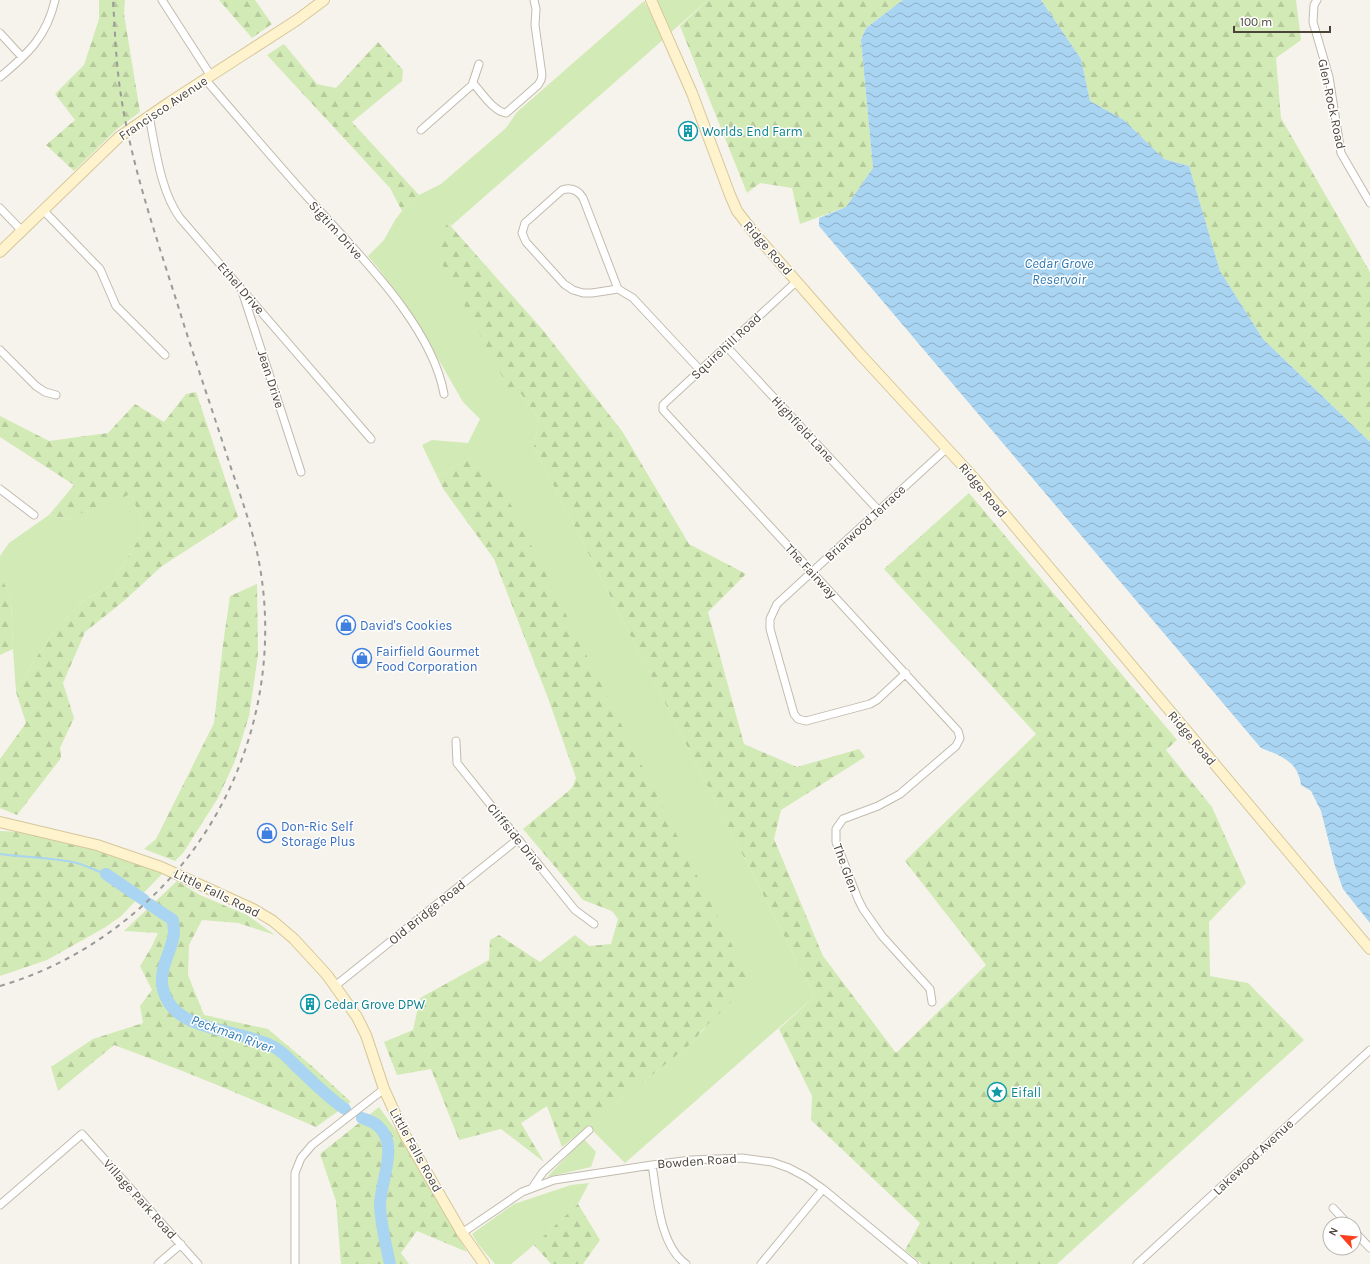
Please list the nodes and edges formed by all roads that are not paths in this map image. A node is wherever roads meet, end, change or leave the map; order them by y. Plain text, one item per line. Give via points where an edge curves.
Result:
1 (55, 0) edge
2 (162, 0) edge
3 (324, 0) edge
4 (534, 0) edge
5 (651, 0) edge
6 (1317, 0) edge
7 (0, 33) edge
8 (22, 57) junction
9 (478, 64) dead end
10 (0, 76) edge
11 (208, 77) junction
12 (473, 83) junction
13 (149, 116) junction
14 (421, 130) dead end
15 (1370, 203) edge
16 (0, 208) edge
17 (43, 210) junction
18 (22, 231) junction
19 (0, 252) edge
20 (797, 281) junction
21 (241, 287) junction
22 (618, 289) junction
23 (726, 346) junction
24 (0, 350) edge
25 (165, 355) dead end
26 (700, 370) junction
27 (444, 394) dead end
28 (56, 396) dead end
29 (665, 413) joint
30 (371, 439) dead end
31 (947, 448) junction
32 (301, 472) dead end
33 (0, 489) edge
34 (879, 511) junction
35 (34, 515) dead end
36 (812, 572) junction
37 (906, 674) junction
38 (956, 728) joint
39 (456, 741) dead end
40 (0, 822) edge
41 (518, 839) junction
42 (594, 924) dead end
43 (1370, 949) edge
44 (335, 986) junction
45 (932, 1002) dead end
46 (1370, 1050) edge
47 (384, 1089) junction
48 (589, 1130) dead end
49 (652, 1165) junction
50 (532, 1188) junction
51 (823, 1189) junction
52 (0, 1205) edge
53 (1333, 1208) dead end
54 (1340, 1216) edge
55 (462, 1233) junction
56 (1362, 1239) edge
57 (181, 1244) junction
58 (1370, 1248) edge
59 (158, 1264) edge
60 (198, 1264) edge
61 (295, 1264) edge
62 (484, 1264) edge
63 (686, 1264) edge
64 (761, 1264) edge
65 (914, 1264) edge
66 (1137, 1264) edge

1 - 8 street via 52,16 40,38
2 - 11 street, Sigtim Drive
3 - 11 main road, Francisco Avenue
4 - 12 street via 541,80 506,113 494,107
5 - 20 main road, Ridge Road via 692,93 737,211
6 - 15 street, Glen Rock Road via 1312,22 1329,77 1341,153
7 - 8 street
8 - 10 street
9 - 12 street
11 - 13 main road, Francisco Avenue
11 - 27 street, Sigtim Drive via 254,136 399,303 428,349 441,378
12 - 14 street
13 - 17 main road, Francisco Avenue via 119,137
13 - 21 street, Ethel Drive via 167,194 174,209
16 - 18 street
17 - 18 main road, Francisco Avenue
17 - 25 street via 100,269 116,306
18 - 19 main road, Francisco Avenue
20 - 23 street, Squirehill Road
20 - 31 main road, Ridge Road
21 - 30 street, Ethel Drive
21 - 32 street, Jean Drive
22 - 22 street via 583,198 579,193 569,189 562,190 527,221 522,230 524,239 564,284 573,290 588,293
22 - 26 street via 632,298
23 - 26 street, Squirehill Road
23 - 34 street, Highfield Lane
24 - 28 street via 36,386
26 - 29 street, Squirehill Road via 664,403
29 - 36 street, The Fairway
31 - 34 street, Briarwood Terrace
31 - 43 main road, Ridge Road
33 - 35 street
34 - 36 street, Briarwood Terrace
36 - 37 street, The Fairway
36 - 37 street, Briarwood Terrace via 777,604 770,618 771,635 793,711 798,719 806,721 866,706 877,700
37 - 38 street, The Fairway
38 - 45 street, The Glen via 960,734 958,744 914,784 885,803 843,819 835,834 863,909 882,936 930,989
39 - 41 street, Cliffside Drive via 456,763
40 - 44 main road, Little Falls Road via 97,845 161,866 242,903 273,921 294,939
41 - 42 street, Cliffside Drive via 575,910
41 - 44 street, Old Bridge Road
44 - 47 main road, Little Falls Road via 357,1017 366,1035
46 - 66 street, Lakewood Avenue
47 - 55 main road, Little Falls Road via 406,1134
47 - 61 street via 305,1153 296,1168
48 - 50 street via 543,1172
49 - 50 street, Bowden Road via 554,1180
49 - 51 street, Bowden Road via 691,1160 751,1158 789,1168
49 - 63 street via 665,1232 675,1252
50 - 55 street, Bowden Road
51 - 64 street
51 - 65 street, Bowden Road
52 - 57 street, Village Park Road via 82,1134
53 - 54 street
55 - 62 main road, Little Falls Road
56 - 58 street
57 - 59 street
57 - 60 street, Village Park Road

